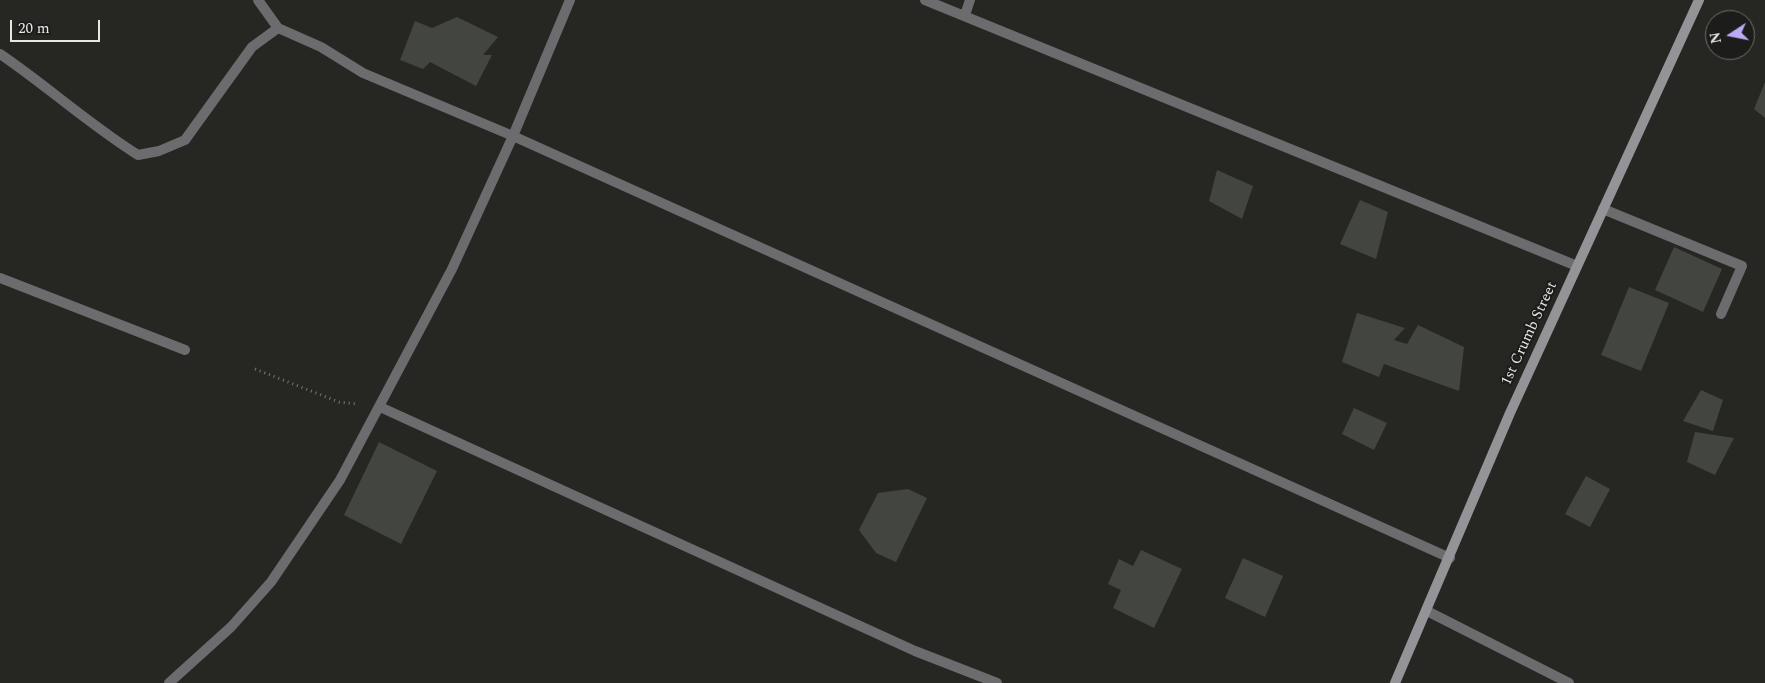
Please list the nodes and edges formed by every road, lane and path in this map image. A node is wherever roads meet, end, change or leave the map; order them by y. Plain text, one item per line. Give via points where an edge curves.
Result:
1 (258, 0) edge
2 (570, 0) edge
3 (925, 0) edge
4 (970, 0) edge
5 (1699, 0) edge
6 (965, 15) junction
7 (278, 28) junction
8 (0, 54) edge
9 (513, 136) junction
10 (1604, 210) junction
11 (1577, 266) junction
12 (0, 278) edge
13 (1721, 314) dead end
14 (185, 350) dead end
15 (255, 368) dead end
16 (380, 407) junction
17 (1450, 558) junction
18 (1427, 611) junction
19 (169, 683) edge
20 (997, 683) edge
21 (1395, 683) edge
22 (1569, 683) edge

1 - 7 street
2 - 9 street
3 - 6 street
4 - 6 street
5 - 10 main road, 1st Crumb Street
6 - 11 street
7 - 8 street via 252,47 186,140 138,155 107,136 42,83
7 - 9 street via 321,47 363,73
9 - 16 street via 452,269
9 - 17 street
10 - 11 main road, 1st Crumb Street
10 - 13 street via 1742,266
11 - 17 main road, 1st Crumb Street via 1510,413
12 - 14 street
15 - 16 path via 339,402
16 - 19 street via 340,480 271,582 231,627
16 - 20 street via 916,651
17 - 18 main road, 1st Crumb Street
18 - 21 main road, 1st Crumb Street
18 - 22 street

